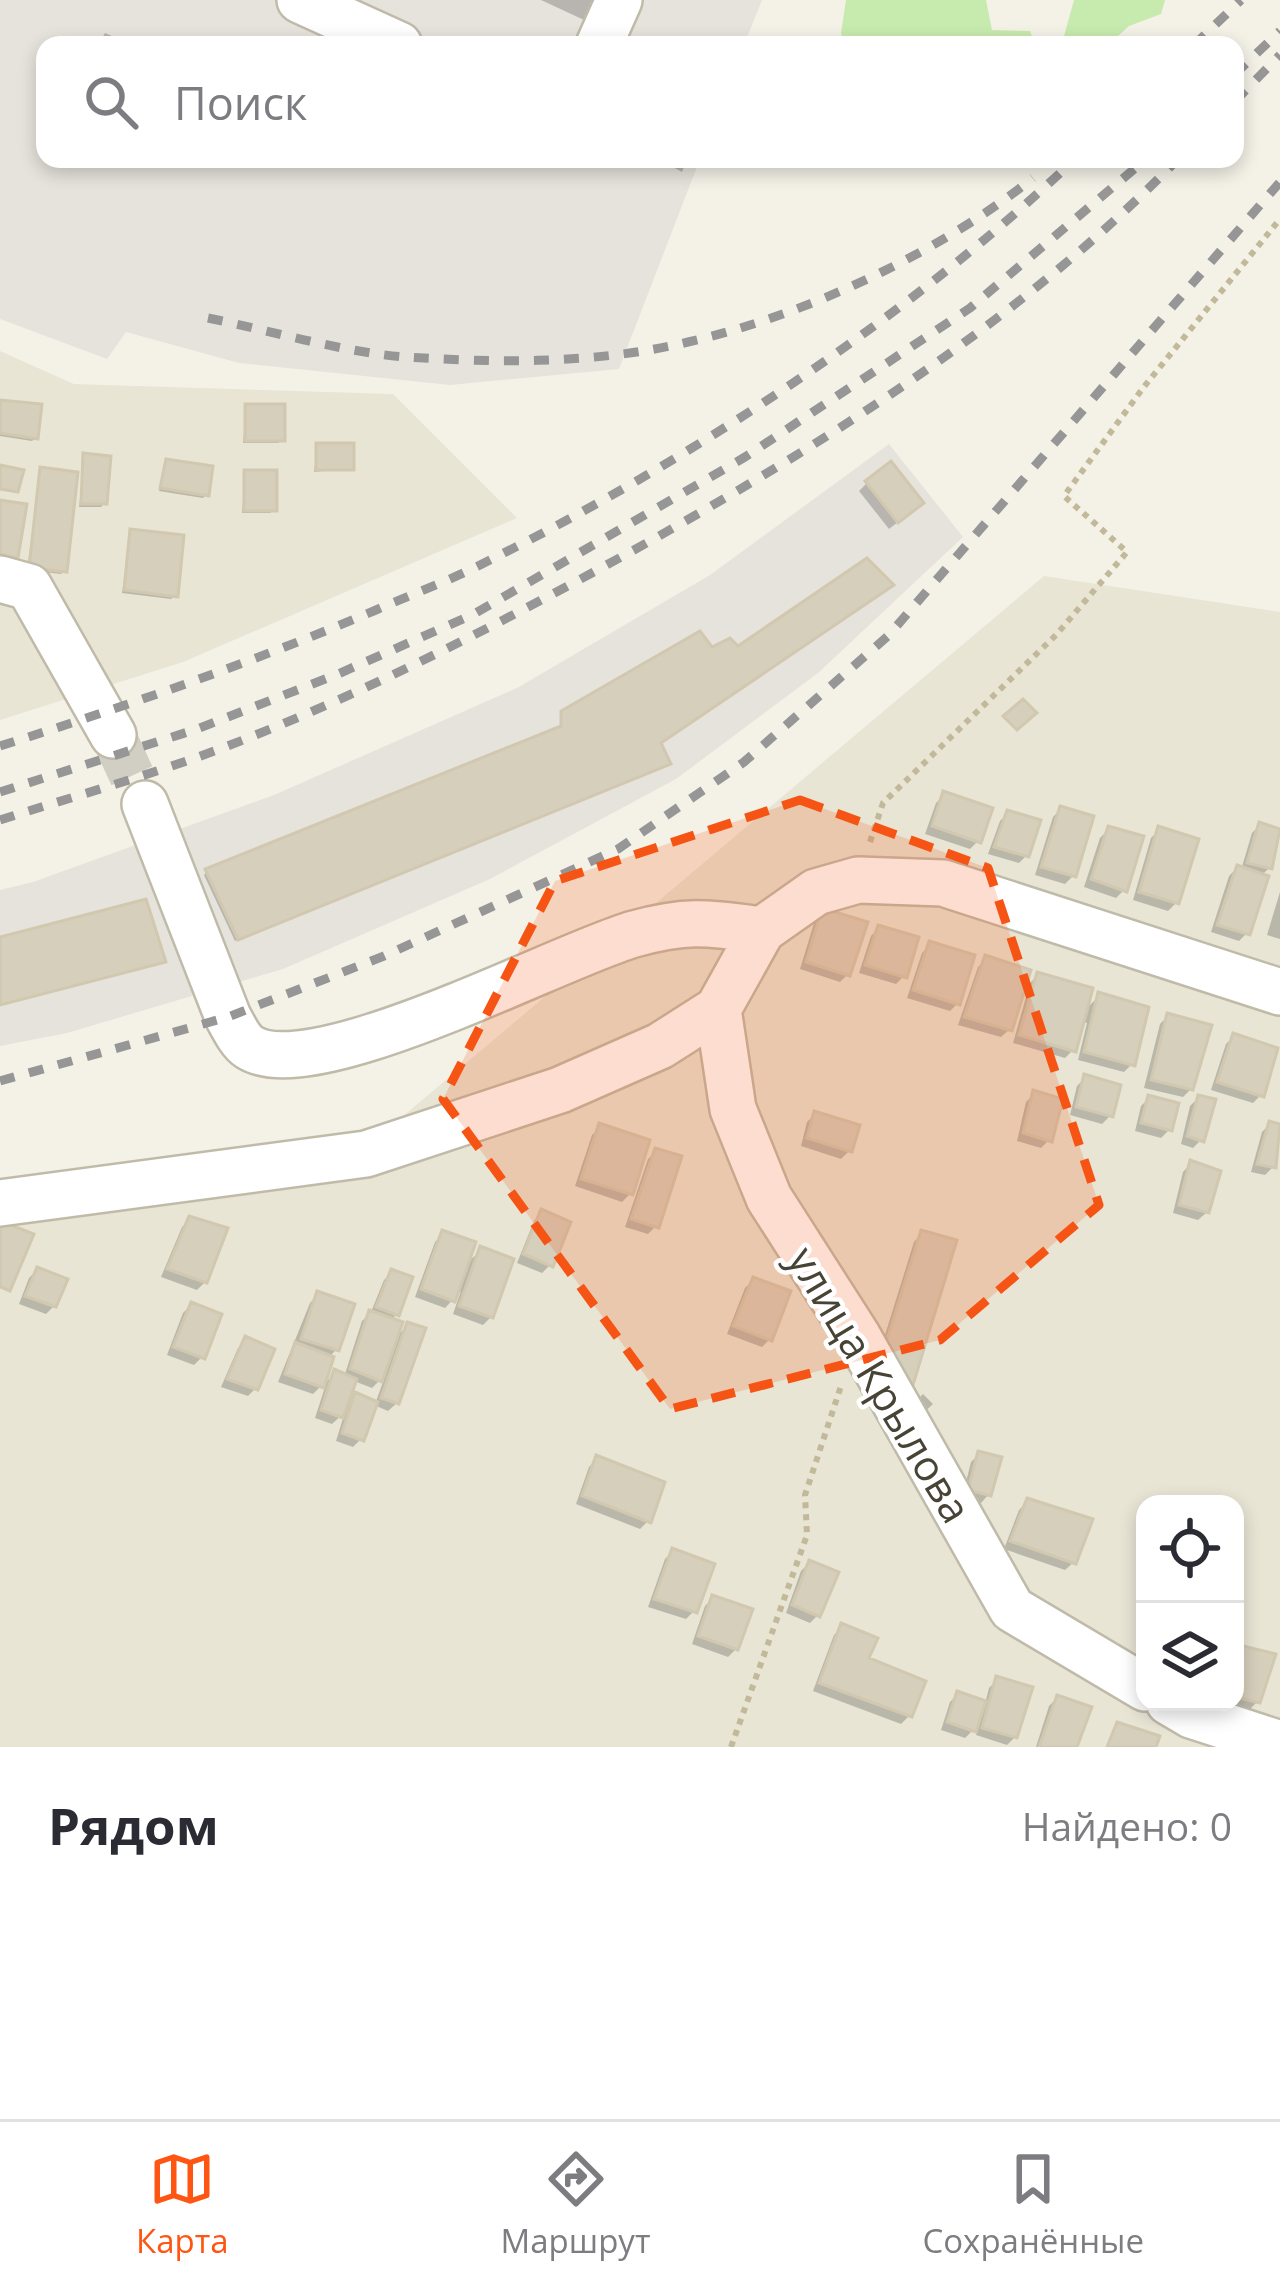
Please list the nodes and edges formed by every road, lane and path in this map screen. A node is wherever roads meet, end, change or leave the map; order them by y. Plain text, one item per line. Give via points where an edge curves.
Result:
1 (300, 0) edge
2 (620, 0) edge
3 (379, 36) edge
4 (603, 36) edge
5 (1280, 219) edge
6 (15, 583) edge
7 (112, 736) tunnel mouth
8 (145, 804) tunnel mouth
9 (858, 880) junction
10 (762, 930) junction
11 (1280, 992) edge
12 (718, 1009) junction
13 (0, 1203) edge
14 (858, 1337) junction
15 (1136, 1683) edge
16 (1184, 1711) edge
17 (1280, 1744) edge
18 (731, 1747) edge

1 - 3 street
2 - 4 street
5 - 9 path via 1064,496 1127,552 1056,635 883,802
6 - 7 street
8 - 10 street via 228,1017 246,1046 269,1054 391,1030 630,935 692,920
9 - 10 street via 816,892
9 - 11 street via 944,883
10 - 12 street
12 - 13 street via 660,1046 560,1090 366,1154
12 - 14 street, улица Крылова via 733,1109 770,1198
14 - 15 street, улица Крылова via 1012,1609
14 - 18 path via 805,1496 807,1535
16 - 17 street

